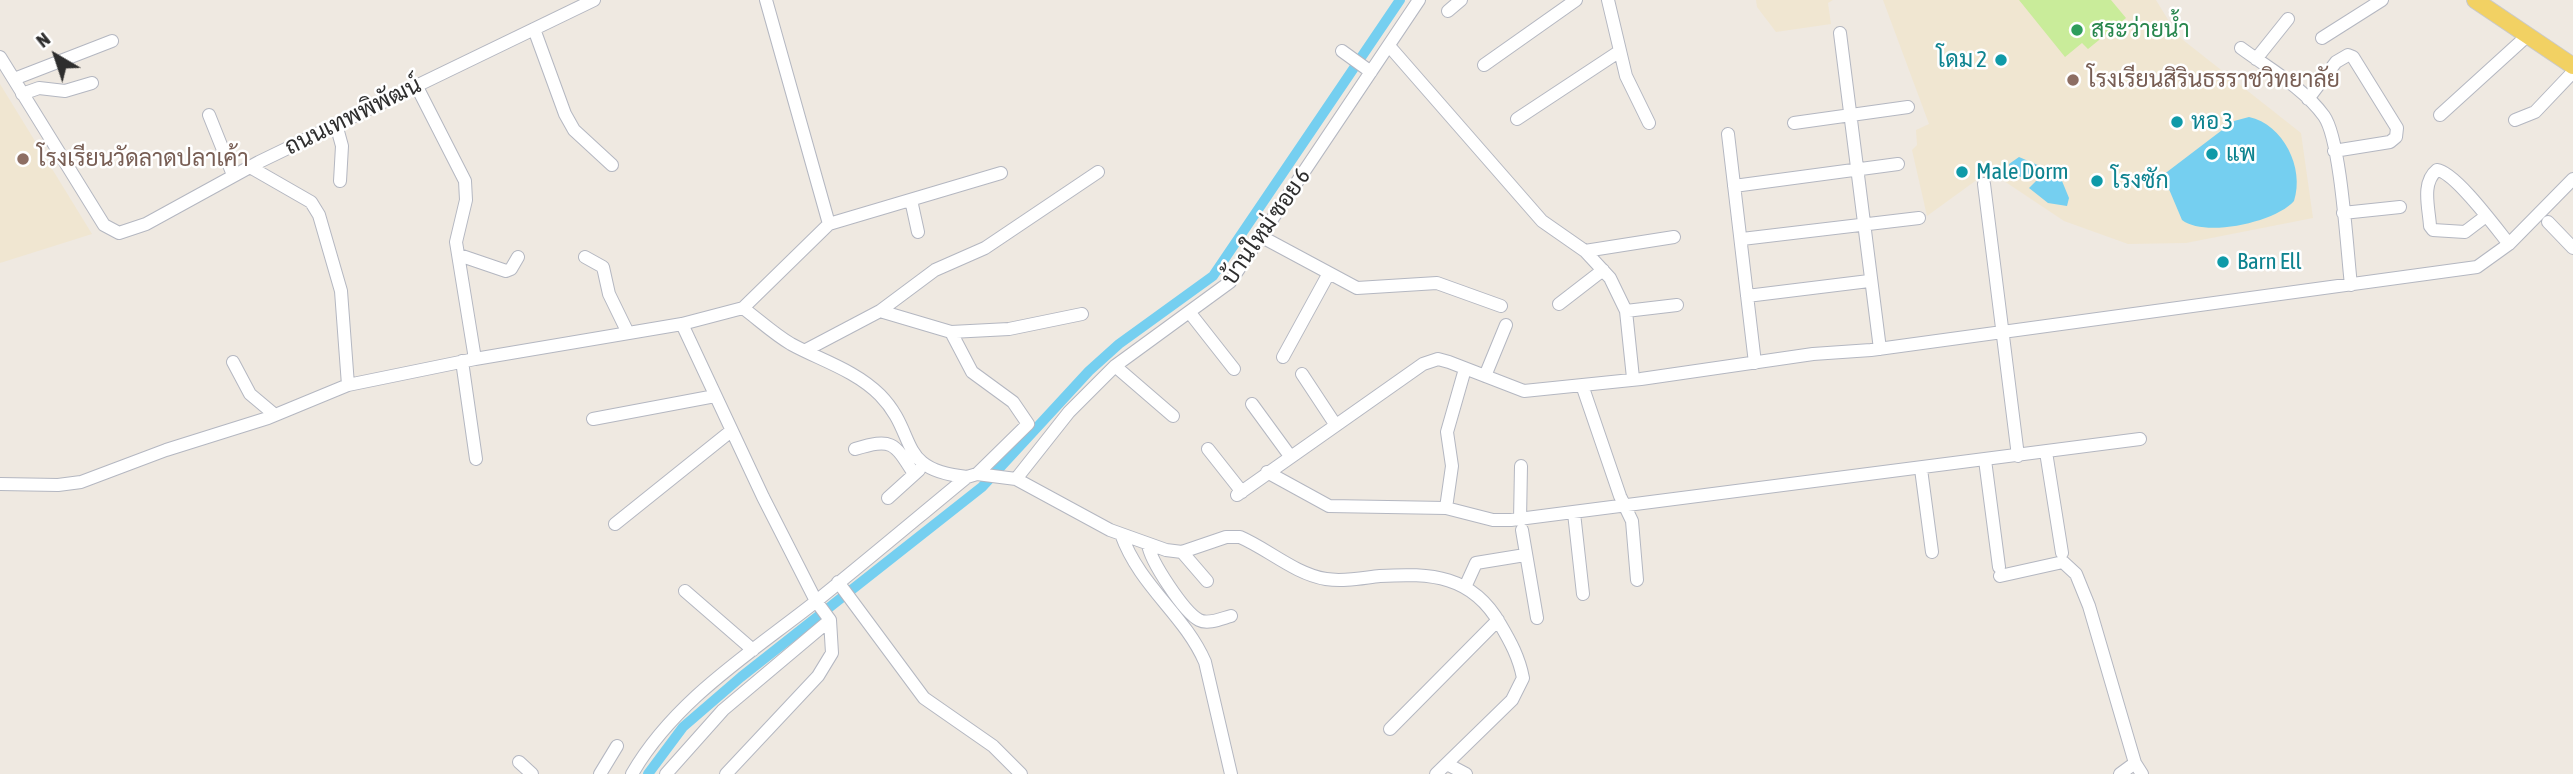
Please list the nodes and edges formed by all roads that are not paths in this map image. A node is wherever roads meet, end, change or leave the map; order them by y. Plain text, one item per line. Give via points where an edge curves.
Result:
1 (594, 0) edge
2 (766, 0) edge
3 (1419, 0) edge
4 (1461, 0) edge
5 (1576, 0) edge
6 (1608, 0) edge
7 (2382, 0) edge
8 (2476, 0) edge
9 (1448, 11) dead end
10 (2288, 19) dead end
11 (534, 29) junction
12 (1840, 33) dead end
13 (2527, 36) junction
14 (2322, 38) dead end
15 (112, 41) dead end
16 (1390, 47) junction
17 (2241, 48) dead end
18 (1342, 51) dead end
19 (1620, 51) junction
20 (0, 57) edge
21 (2256, 60) junction
22 (1484, 65) dead end
23 (2573, 66) edge
24 (1363, 67) junction
25 (2573, 72) edge
26 (14, 79) junction
27 (92, 82) dead end
28 (415, 85) junction
29 (22, 94) junction
30 (2308, 99) junction
31 (1908, 107) dead end
32 (1849, 114) junction
33 (209, 115) dead end
34 (2440, 115) dead end
35 (1517, 119) dead end
36 (2515, 120) dead end
37 (1649, 123) dead end
38 (1794, 123) dead end
39 (336, 124) junction
40 (1728, 134) dead end
41 (2334, 150) junction
42 (1898, 164) dead end
43 (612, 165) dead end
44 (250, 166) junction
45 (1857, 171) junction
46 (1098, 172) dead end
47 (1001, 173) dead end
48 (233, 175) junction
49 (2573, 179) edge
50 (340, 181) dead end
51 (1984, 184) dead end
52 (1734, 186) junction
53 (911, 200) junction
54 (2400, 207) dead end
55 (2343, 213) junction
56 (2486, 216) junction
57 (1919, 218) dead end
58 (2548, 222) dead end
59 (829, 224) junction
60 (1864, 224) junction
61 (918, 232) dead end
62 (1262, 237) junction
63 (1674, 237) dead end
64 (1742, 239) junction
65 (2509, 244) junction
66 (2572, 244) edge
67 (1585, 251) junction
68 (458, 255) junction
69 (518, 257) dead end
70 (585, 257) dead end
71 (1603, 271) junction
72 (1329, 273) junction
73 (1869, 281) junction
74 (2351, 285) junction
75 (1747, 296) junction
76 (1559, 304) dead end
77 (1677, 305) dead end
78 (1501, 306) dead end
79 (743, 308) junction
80 (880, 311) junction
81 (1626, 311) junction
82 (1190, 313) junction
83 (1082, 314) dead end
84 (682, 324) junction
85 (1506, 325) dead end
86 (951, 332) junction
87 (2002, 332) junction
88 (628, 334) junction
89 (1880, 348) junction
90 (806, 350) junction
91 (1283, 357) dead end
92 (469, 360) junction
93 (233, 362) dead end
94 (1755, 363) junction
95 (1115, 366) junction
96 (1234, 369) dead end
97 (1465, 369) junction
98 (1302, 374) dead end
99 (1485, 376) junction
100 (1633, 378) junction
101 (1582, 384) junction
102 (348, 385) junction
103 (715, 396) junction
104 (1252, 404) dead end
105 (275, 415) junction
106 (1173, 416) dead end
107 (593, 419) dead end
108 (1335, 424) junction
109 (731, 431) junction
110 (2140, 439) dead end
111 (855, 449) dead end
112 (1208, 449) dead end
113 (2046, 452) junction
114 (1290, 456) junction
115 (2018, 456) junction
116 (476, 459) dead end
117 (1985, 460) junction
118 (924, 465) junction
119 (1521, 466) dead end
120 (1921, 469) junction
121 (1267, 472) junction
122 (914, 474) junction
123 (982, 475) junction
124 (1016, 479) junction
125 (0, 484) edge
126 (888, 498) dead end
127 (1625, 505) junction
128 (1446, 508) junction
129 (1574, 513) junction
130 (615, 524) dead end
131 (1521, 525) junction
132 (1121, 534) junction
133 (1147, 544) junction
134 (1182, 552) junction
135 (1932, 552) dead end
136 (2062, 553) dead end
137 (1525, 555) junction
138 (1207, 580) dead end
139 (1637, 580) dead end
140 (1466, 585) junction
141 (841, 586) junction
142 (685, 591) dead end
143 (1583, 594) dead end
144 (818, 602) junction
145 (1231, 617) dead end
146 (830, 618) junction
147 (1537, 618) dead end
148 (1498, 620) junction
149 (753, 650) junction
150 (1390, 729) dead end
151 (617, 746) dead end
152 (519, 762) dead end
153 (1447, 764) junction
154 (2138, 769) edge
155 (670, 773) edge
156 (532, 774) edge
157 (600, 774) edge
158 (632, 774) edge
159 (726, 774) edge
160 (1021, 774) edge
161 (1231, 774) edge
162 (1436, 774) edge
163 (1466, 774) edge
164 (2120, 774) edge

1 - 11 street, ถนนเทพพิพัฒน์
2 - 59 street
3 - 16 street, บ้านใหม่ ซอย 6
4 - 9 street
5 - 22 street
6 - 19 street
7 - 14 street
8 - 13 main road
10 - 21 street
11 - 28 street, ถนนเทพพิพัฒน์
11 - 43 street via 565,114 578,135
12 - 32 street
13 - 23 main road
13 - 34 street
15 - 26 street
16 - 24 street, บ้านใหม่ ซอย 6
16 - 67 street via 1535,214
17 - 21 street
18 - 24 street
19 - 35 street
19 - 37 street via 1626,76
20 - 26 street, ถนนเทพพิพัฒน์
21 - 30 street
24 - 62 street, บ้านใหม่ ซอย 6
25 - 36 street via 2535,112
26 - 29 street, ถนนเทพพิพัฒน์
27 - 29 street via 65,91 39,88
28 - 39 street, ถนนเทพพิพัฒน์
28 - 68 street via 465,181
29 - 48 street, ถนนเทพพิพัฒน์ via 112,232 146,224
30 - 41 street via 2328,123
30 - 41 street via 2336,62 2348,55 2354,57 2397,128 2396,137 2389,142
31 - 32 street
32 - 38 street
32 - 45 street
33 - 48 street
39 - 44 street, ถนนเทพพิพัฒน์
39 - 50 street via 342,146
40 - 52 street
41 - 55 street
42 - 45 street
44 - 48 street, ถนนเทพพิพัฒน์
44 - 102 street via 312,202 319,215 341,291
45 - 52 street
45 - 60 street
46 - 80 street via 985,248 927,275
47 - 53 street
49 - 65 street
51 - 87 street
52 - 64 street
53 - 59 street
53 - 61 street
54 - 55 street
55 - 74 street
56 - 56 street via 2465,232 2433,230 2427,187 2430,176 2437,170 2446,173
56 - 65 street
57 - 60 street
58 - 66 street
59 - 79 street
60 - 64 street
60 - 73 street
62 - 72 street
62 - 82 street, บ้านใหม่ ซอย 6 via 1230,282
63 - 67 street
64 - 75 street
65 - 74 street via 2477,267
67 - 71 street
68 - 69 street via 506,271
68 - 92 street
70 - 88 street via 603,267 609,294
71 - 76 street
71 - 81 street
72 - 78 street via 1363,289 1437,283
72 - 91 street
73 - 75 street
73 - 89 street
74 - 87 street
75 - 94 street
77 - 81 street
79 - 84 street
79 - 90 street
80 - 86 street
80 - 90 street
81 - 100 street
82 - 95 street, บ้านใหม่ ซอย 6
82 - 96 street
83 - 86 street via 1009,329
84 - 88 street
84 - 103 street
85 - 99 street
86 - 123 street via 972,372 1013,402 1028,424
87 - 89 street
87 - 115 street
88 - 92 street
89 - 94 street
90 - 118 street via 880,395 895,413 907,445
92 - 102 street
92 - 116 street
93 - 105 street via 250,394
94 - 100 street
95 - 106 street
95 - 124 street, บ้านใหม่ ซอย 6 via 1069,412
97 - 99 street
97 - 108 street via 1438,359 1423,365
97 - 128 street via 1447,432 1452,466
98 - 108 street
99 - 101 street via 1524,391
100 - 101 street
101 - 127 street
102 - 105 street
103 - 107 street
103 - 109 street
104 - 114 street
105 - 125 street via 81,482
108 - 114 street
109 - 130 street
109 - 144 street
110 - 113 street
111 - 122 street via 890,443
112 - 121 street via 1240,493
113 - 115 street
113 - 136 street
114 - 121 street
115 - 117 street
117 - 120 street
117 - 154 street via 1999,571 2063,562 2076,574
118 - 122 street
118 - 123 street via 941,475
119 - 131 street
120 - 127 street
120 - 135 street
121 - 128 street via 1329,506
122 - 126 street
123 - 124 street
123 - 141 street
124 - 132 street
127 - 129 street
127 - 139 street via 1635,531
128 - 131 street
129 - 131 street
129 - 143 street
131 - 137 street
132 - 133 street
132 - 161 street via 1139,573 1198,644
133 - 134 street
133 - 145 street via 1152,562 1195,617 1205,622
134 - 138 street
134 - 140 street via 1226,537 1240,537 1317,577 1342,581 1431,576
137 - 140 street via 1476,563
137 - 147 street
140 - 148 street via 1485,600
141 - 144 street
141 - 160 street via 924,698 993,746
142 - 149 street
144 - 146 street
144 - 149 street
146 - 155 street via 723,710
146 - 159 street via 830,661
148 - 150 street
148 - 153 street via 1515,648 1521,686 1513,700
149 - 158 street via 674,718
151 - 157 street
152 - 156 street
153 - 162 street
153 - 163 street
154 - 164 street

